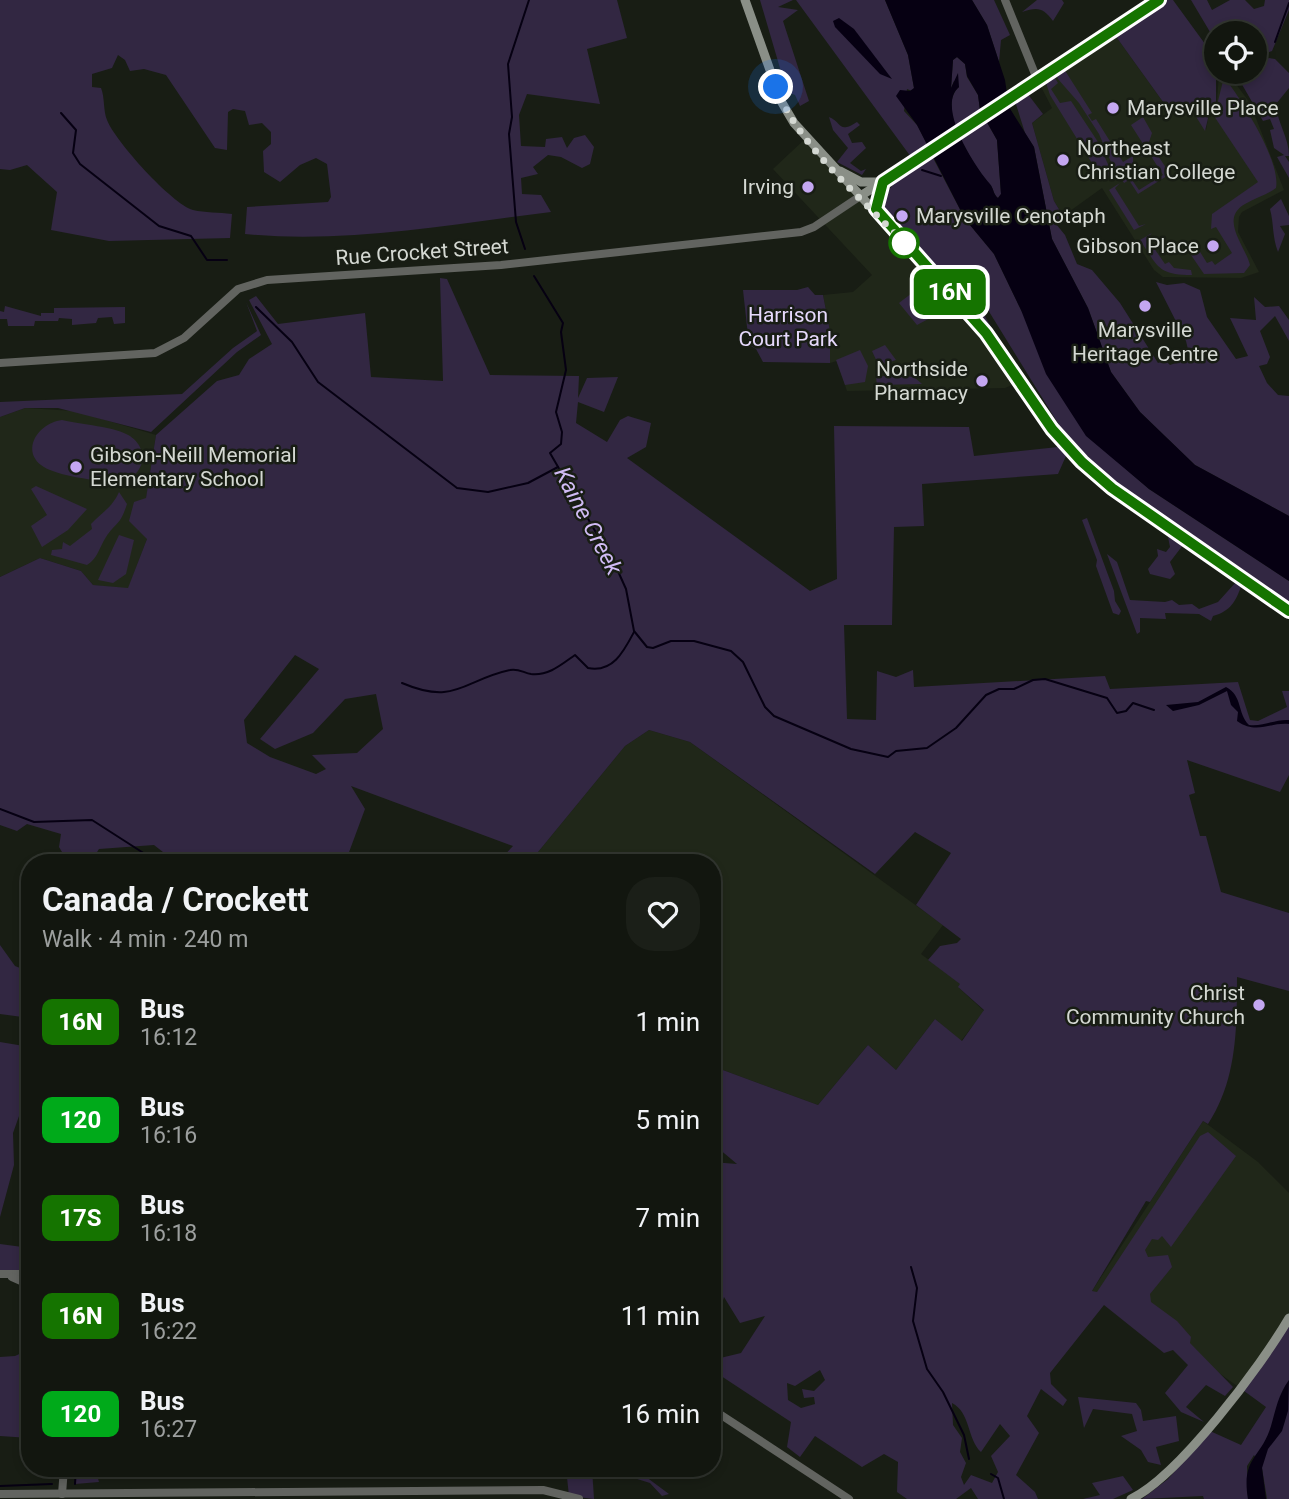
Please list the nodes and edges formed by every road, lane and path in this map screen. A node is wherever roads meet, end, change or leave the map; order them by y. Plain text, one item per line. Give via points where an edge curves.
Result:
1 (745, 0) edge
2 (1004, 0) edge
3 (1160, 0) edge
4 (1037, 79) junction
5 (830, 164) junction
6 (883, 182) junction
7 (859, 197) junction
8 (877, 215) junction
9 (0, 363) edge
10 (1289, 611) edge
11 (1289, 1318) edge
12 (721, 1415) edge
13 (63, 1477) edge
14 (0, 1494) edge
15 (62, 1494) junction
16 (579, 1499) edge
17 (849, 1499) edge
18 (1131, 1499) edge

1 - 5 main road via 787,113
2 - 4 street
3 - 4 main road
4 - 6 main road
5 - 6 main road via 854,180
5 - 7 main road
6 - 7 main road
6 - 8 main road via 876,200
7 - 8 main road
7 - 9 street, Rue Crocket Street via 801,232 501,265 267,280 239,289 184,338 155,353
8 - 10 main road via 986,333 1052,429 1082,462 1112,488
11 - 18 main road via 1254,1372 1219,1414 1164,1475
12 - 17 street
13 - 15 street
14 - 15 street
15 - 16 street via 543,1490

